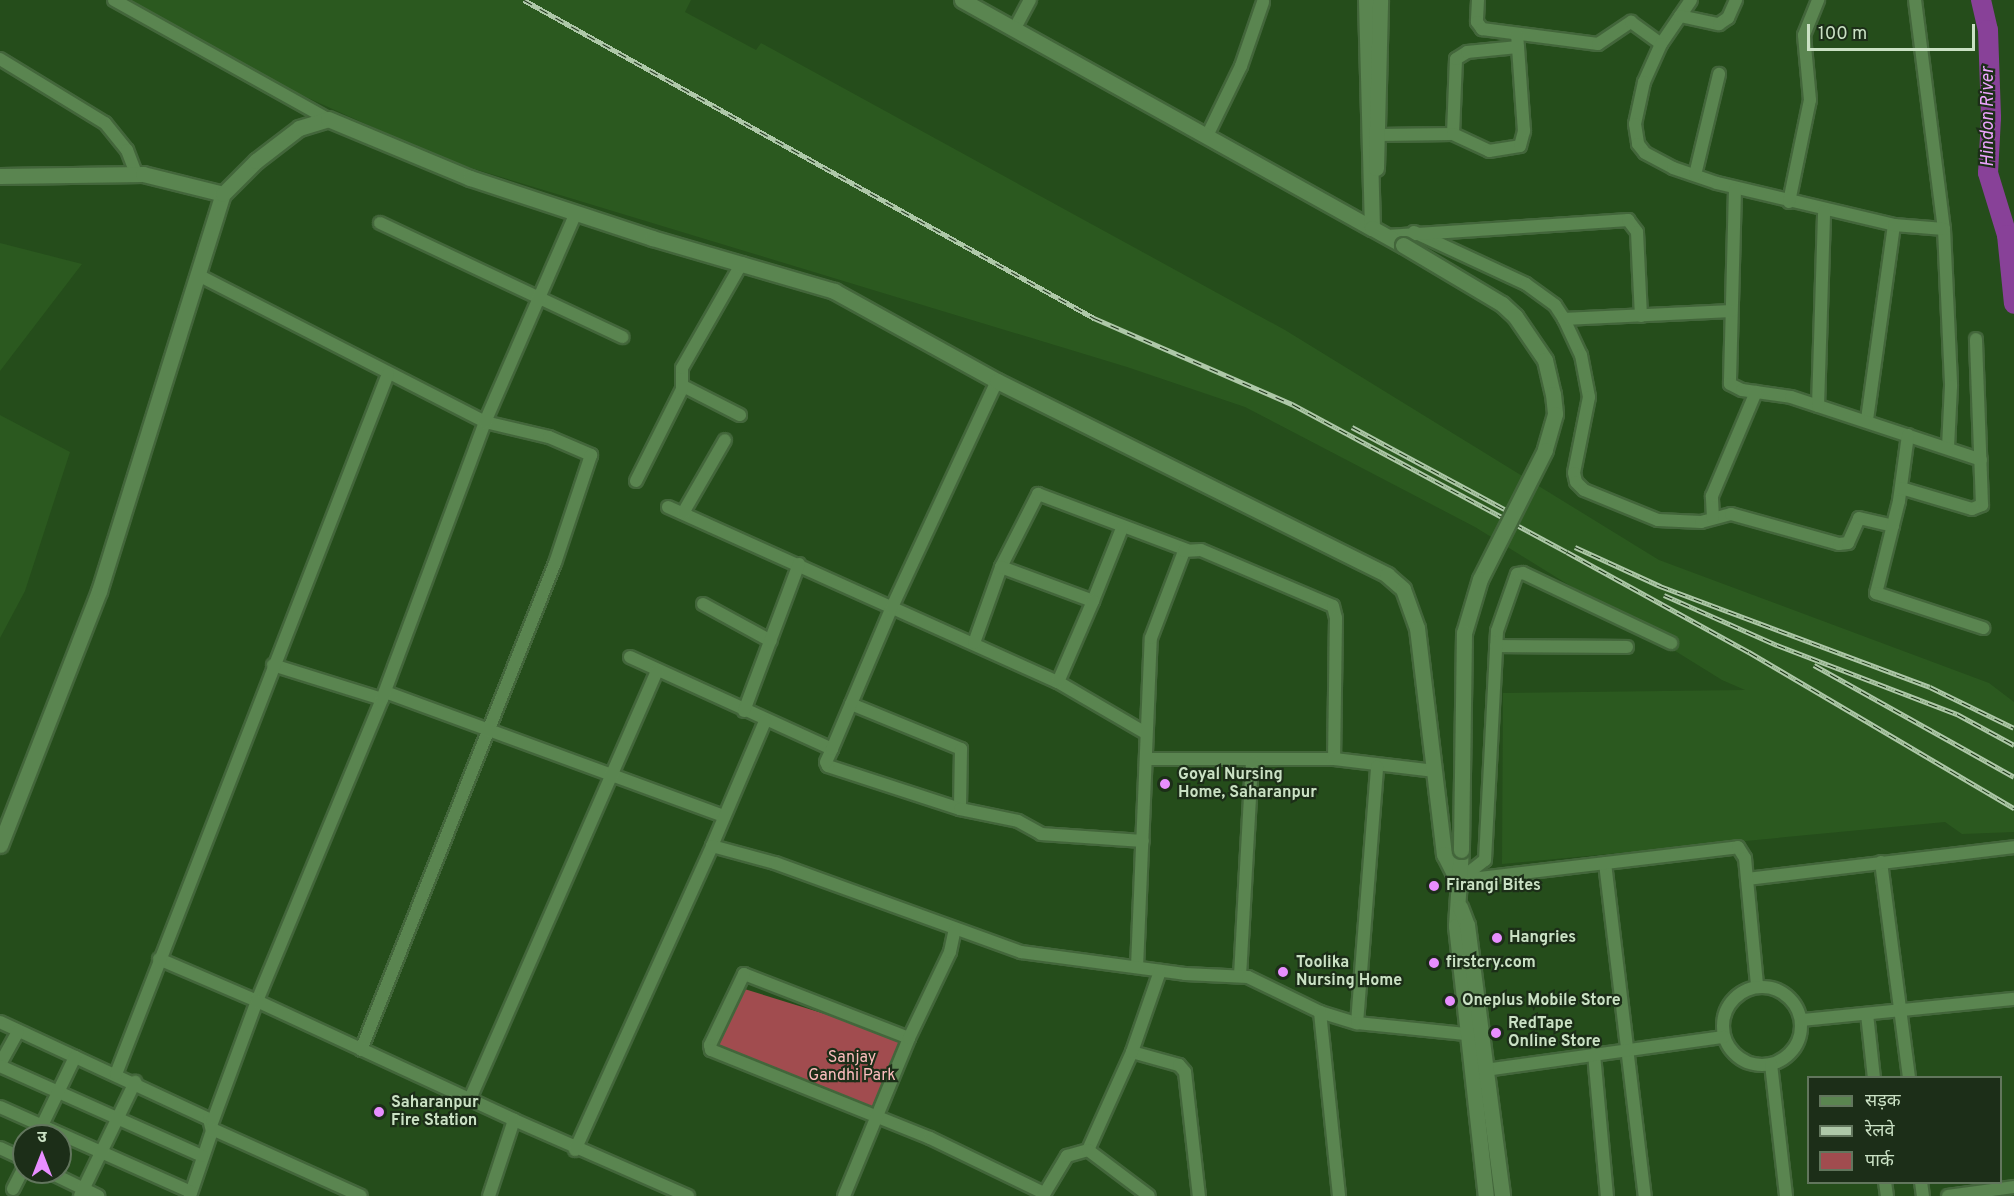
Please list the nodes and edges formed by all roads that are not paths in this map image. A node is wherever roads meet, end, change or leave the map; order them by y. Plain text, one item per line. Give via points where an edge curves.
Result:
1 (114, 0) edge
2 (962, 0) edge
3 (1030, 0) edge
4 (1366, 0) edge
5 (1380, 0) edge
6 (1478, 0) edge
7 (1691, 0) edge
8 (1736, 0) edge
9 (1818, 0) edge
10 (1915, 0) edge
11 (1263, 2) dead end
12 (1680, 16) junction
13 (1015, 28) junction
14 (1517, 41) junction
15 (1661, 44) junction
16 (0, 59) edge
17 (1719, 74) dead end
18 (328, 119) junction
19 (1453, 134) junction
20 (1378, 135) junction
21 (1207, 136) junction
22 (136, 174) junction
23 (1695, 175) junction
24 (0, 176) edge
25 (1372, 189) junction
26 (1735, 189) junction
27 (223, 194) junction
28 (1789, 202) junction
29 (1824, 211) junction
30 (576, 213) junction
31 (380, 223) dead end
32 (1894, 225) junction
33 (1372, 228) junction
34 (1944, 229) junction
35 (1414, 232) junction
36 (1387, 236) junction
37 (742, 263) junction
38 (200, 276) junction
39 (538, 297) junction
40 (1731, 312) junction
41 (1641, 316) junction
42 (1564, 319) junction
43 (622, 337) dead end
44 (1976, 339) dead end
45 (388, 374) junction
46 (997, 381) junction
47 (683, 386) junction
48 (1756, 392) junction
49 (1818, 406) junction
50 (740, 415) dead end
51 (1867, 420) junction
52 (485, 422) junction
53 (1908, 435) junction
54 (725, 440) dead end
55 (1948, 448) junction
56 (1981, 460) junction
57 (636, 480) dead end
58 (1901, 488) junction
59 (668, 507) dead end
60 (683, 513) junction
61 (1713, 518) junction
62 (1893, 526) junction
63 (1122, 528) junction
64 (1187, 550) junction
65 (800, 564) junction
66 (1001, 567) junction
67 (1093, 601) junction
68 (703, 604) dead end
69 (892, 607) junction
70 (1983, 628) dead end
71 (771, 641) junction
72 (974, 643) junction
73 (1671, 643) dead end
74 (1496, 646) junction
75 (1627, 647) dead end
76 (630, 657) dead end
77 (273, 665) junction
78 (657, 670) junction
79 (1058, 682) junction
80 (384, 696) junction
81 (851, 704) junction
82 (744, 711) junction
83 (765, 721) junction
84 (490, 728) junction
85 (1144, 732) junction
86 (831, 749) junction
87 (1146, 759) junction
88 (1334, 759) junction
89 (1252, 761) junction
90 (1377, 767) junction
91 (1435, 771) junction
92 (610, 773) junction
93 (960, 809) junction
94 (723, 816) junction
95 (1143, 841) junction
96 (0, 846) edge
97 (712, 846) junction
98 (2014, 847) edge
99 (1881, 862) junction
100 (1605, 863) junction
101 (1746, 879) junction
102 (1458, 881) junction
103 (955, 929) junction
104 (159, 959) junction
105 (1137, 967) junction
106 (1160, 971) junction
107 (1240, 976) junction
108 (1757, 986) junction
109 (2014, 999) edge
110 (257, 1001) junction
111 (1902, 1010) junction
112 (1320, 1012) junction
113 (1867, 1014) junction
114 (1802, 1020) junction
115 (0, 1023) edge
116 (1357, 1023) junction
117 (18, 1032) junction
118 (1475, 1035) junction
119 (1724, 1037) junction
120 (909, 1038) junction
121 (1627, 1048) junction
122 (362, 1050) junction
123 (1132, 1052) junction
124 (1594, 1054) junction
125 (75, 1057) junction
126 (1771, 1064) junction
127 (0, 1065) edge
128 (1485, 1070) junction
129 (116, 1074) junction
130 (1874, 1076) edge
131 (1909, 1076) edge
132 (135, 1082) junction
133 (58, 1093) junction
134 (470, 1099) junction
135 (0, 1107) edge
136 (115, 1119) junction
137 (878, 1119) junction
138 (514, 1120) junction
139 (28, 1124) edge
140 (42, 1124) edge
141 (212, 1126) junction
142 (72, 1144) edge
143 (575, 1150) junction
144 (1088, 1150) junction
145 (99, 1154) junction
146 (202, 1156) junction
147 (16, 1184) edge
148 (67, 1184) edge
149 (2014, 1187) edge
150 (13, 1189) dead end
151 (81, 1193) edge
152 (190, 1194) edge
153 (1044, 1195) edge
154 (98, 1196) edge
155 (361, 1196) edge
156 (489, 1196) edge
157 (688, 1196) edge
158 (844, 1196) edge
159 (1149, 1196) edge
160 (1199, 1196) edge
161 (1339, 1196) edge
162 (1486, 1196) edge
163 (1502, 1196) edge
164 (1607, 1196) edge
165 (1645, 1196) edge
166 (1786, 1196) edge
167 (1948, 1196) edge

1 - 18 street
2 - 13 street
3 - 13 street
4 - 25 street
5 - 20 street
6 - 14 street via 1478,27
7 - 12 street
8 - 12 street via 1728,18 1719,24
9 - 28 street via 1804,35 1810,100
10 - 34 street
11 - 21 street via 1241,66
12 - 15 street
13 - 21 street
14 - 15 street via 1598,45 1631,22
14 - 19 street via 1467,52 1456,59
14 - 19 street via 1524,131 1520,146 1489,152
15 - 23 street via 1644,82 1635,136 1645,153
16 - 22 street via 105,123 128,150
17 - 23 street
18 - 27 street via 299,128 256,161
18 - 30 street via 403,153
19 - 20 street
20 - 25 street
21 - 33 street
22 - 24 street
22 - 27 street
23 - 26 street
25 - 33 street
26 - 28 street
26 - 40 street
27 - 38 street
28 - 29 street
29 - 32 street
29 - 49 street
30 - 37 street
30 - 39 street
31 - 39 street
32 - 34 street
32 - 51 street
33 - 36 street
34 - 55 street via 1951,386
35 - 36 street
35 - 41 street via 1628,220 1637,232
35 - 42 street via 1526,284 1555,305
36 - 102 street, bridge via 1494,299 1515,316 1545,360 1554,404 1545,450 1480,579 1464,633
37 - 46 street via 834,291
37 - 47 street via 682,368
38 - 45 street
38 - 96 street via 99,591
39 - 43 street
39 - 52 street
40 - 41 street
40 - 48 street via 1730,384
41 - 42 street
42 - 61 street via 1581,355 1589,397 1576,482 1584,490 1658,520 1686,522
44 - 56 street
45 - 52 street
45 - 77 street
46 - 69 street
46 - 91 street via 1396,582 1403,589 1417,628
47 - 50 street
47 - 57 street
48 - 49 street
48 - 61 street via 1712,496
49 - 51 street
51 - 53 street
52 - 80 street
52 - 84 street via 549,437 591,455 555,563
53 - 55 street
53 - 58 street
54 - 60 street
55 - 56 street
56 - 58 street via 1982,503 1977,510
58 - 62 street
59 - 60 street
60 - 65 street
61 - 62 street via 1731,514 1845,545 1858,518
62 - 70 street via 1876,593
63 - 64 street
63 - 66 street via 1038,494
63 - 67 street
64 - 85 street via 1179,557 1151,638
64 - 88 street via 1201,550 1333,606
65 - 69 street
65 - 71 street
66 - 67 street
66 - 72 street
67 - 79 street
68 - 71 street
69 - 72 street
69 - 81 street
71 - 82 street
72 - 79 street
73 - 74 street via 1523,573 1513,579
74 - 75 street
74 - 102 street via 1486,853 1483,865
76 - 78 street
77 - 80 street
77 - 104 street
78 - 82 street
78 - 92 street
79 - 85 street
80 - 84 street
80 - 110 street
81 - 86 street
81 - 93 street via 961,749
82 - 83 street
83 - 86 street
83 - 94 street
84 - 92 street
84 - 122 street
85 - 87 street
86 - 93 street via 828,766
87 - 89 street
87 - 95 street
88 - 89 street
88 - 90 street
89 - 107 street
90 - 91 street
90 - 116 street
91 - 102 street via 1444,854
92 - 94 street
92 - 134 street
93 - 95 street via 1018,821 1041,834
94 - 97 street
95 - 105 street
97 - 103 street via 775,863
97 - 143 street
98 - 99 street
99 - 101 street
99 - 111 street
100 - 101 street via 1738,847 1744,858
100 - 102 street
100 - 121 street
101 - 108 street
102 - 118 street via 1459,904 1467,925
103 - 105 street via 1021,951
103 - 120 street via 950,952
104 - 110 street
104 - 129 street
105 - 106 street
106 - 107 street
106 - 123 street
107 - 112 street
108 - 114 street via 1781,991 1791,998
108 - 119 street via 1733,999 1726,1010
109 - 111 street
110 - 122 street
110 - 141 street
111 - 113 street
111 - 131 street
112 - 116 street
112 - 161 street
113 - 114 street
113 - 130 street
114 - 126 street via 1798,1043 1782,1060
115 - 117 street
116 - 118 street
117 - 125 street
117 - 127 street
118 - 128 street
118 - 162 street
119 - 121 street
119 - 126 street via 1730,1048 1748,1063
120 - 137 street
120 - 137 street via 744,974 710,1042 711,1050
121 - 124 street
121 - 165 street
122 - 134 street
123 - 144 street
123 - 160 street via 1179,1065 1185,1072
124 - 128 street
124 - 164 street
125 - 129 street
125 - 133 street
126 - 166 street
127 - 133 street
128 - 163 street
129 - 132 street
132 - 136 street
132 - 141 street via 204,1115
133 - 136 street
133 - 140 street
134 - 138 street
135 - 139 street
136 - 145 street
136 - 146 street
137 - 153 street via 930,1138
137 - 158 street
138 - 143 street
138 - 156 street
141 - 146 street
141 - 155 street
142 - 145 street
143 - 157 street
144 - 153 street via 1067,1156
144 - 159 street
145 - 151 street
145 - 152 street
146 - 152 street
147 - 150 street
148 - 151 street
149 - 167 street
151 - 154 street

